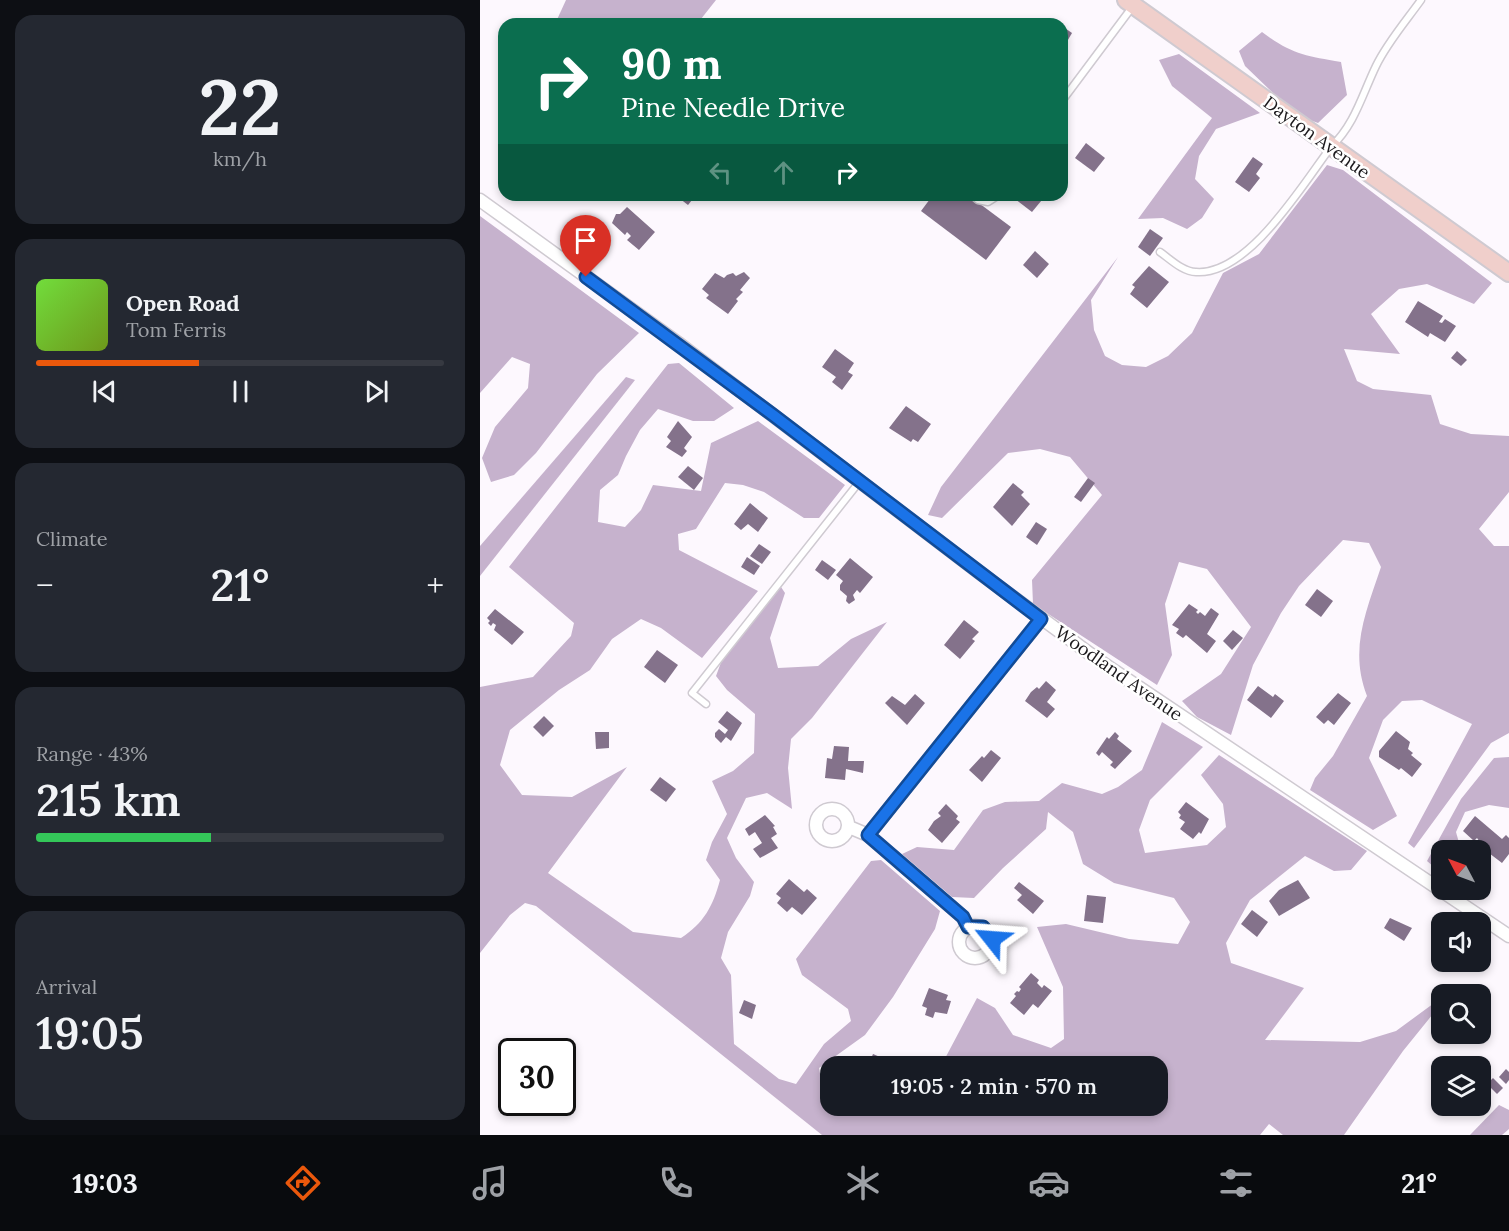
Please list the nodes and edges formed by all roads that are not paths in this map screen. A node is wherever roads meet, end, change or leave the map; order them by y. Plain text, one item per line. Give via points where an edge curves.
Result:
1 (1421, 0) edge
2 (1130, 3) edge
3 (1068, 92) edge
4 (1331, 147) junction
5 (480, 201) edge
6 (1160, 252) dead end
7 (1509, 273) edge
8 (860, 481) junction
9 (1041, 619) junction
10 (706, 704) dead end
11 (849, 827) dead end
12 (868, 835) junction
13 (968, 927) dead end
14 (1509, 936) edge

1 - 4 lane via 1377,65 1342,136
2 - 3 lane
2 - 4 street, Dayton Avenue
4 - 6 lane via 1262,238 1237,258 1196,273
4 - 7 street, Dayton Avenue
5 - 8 street, Woodland Avenue
8 - 9 street, Woodland Avenue
8 - 10 lane via 698,683 692,693
9 - 12 street
9 - 14 street, Woodland Avenue
11 - 12 street
12 - 13 street via 963,917

